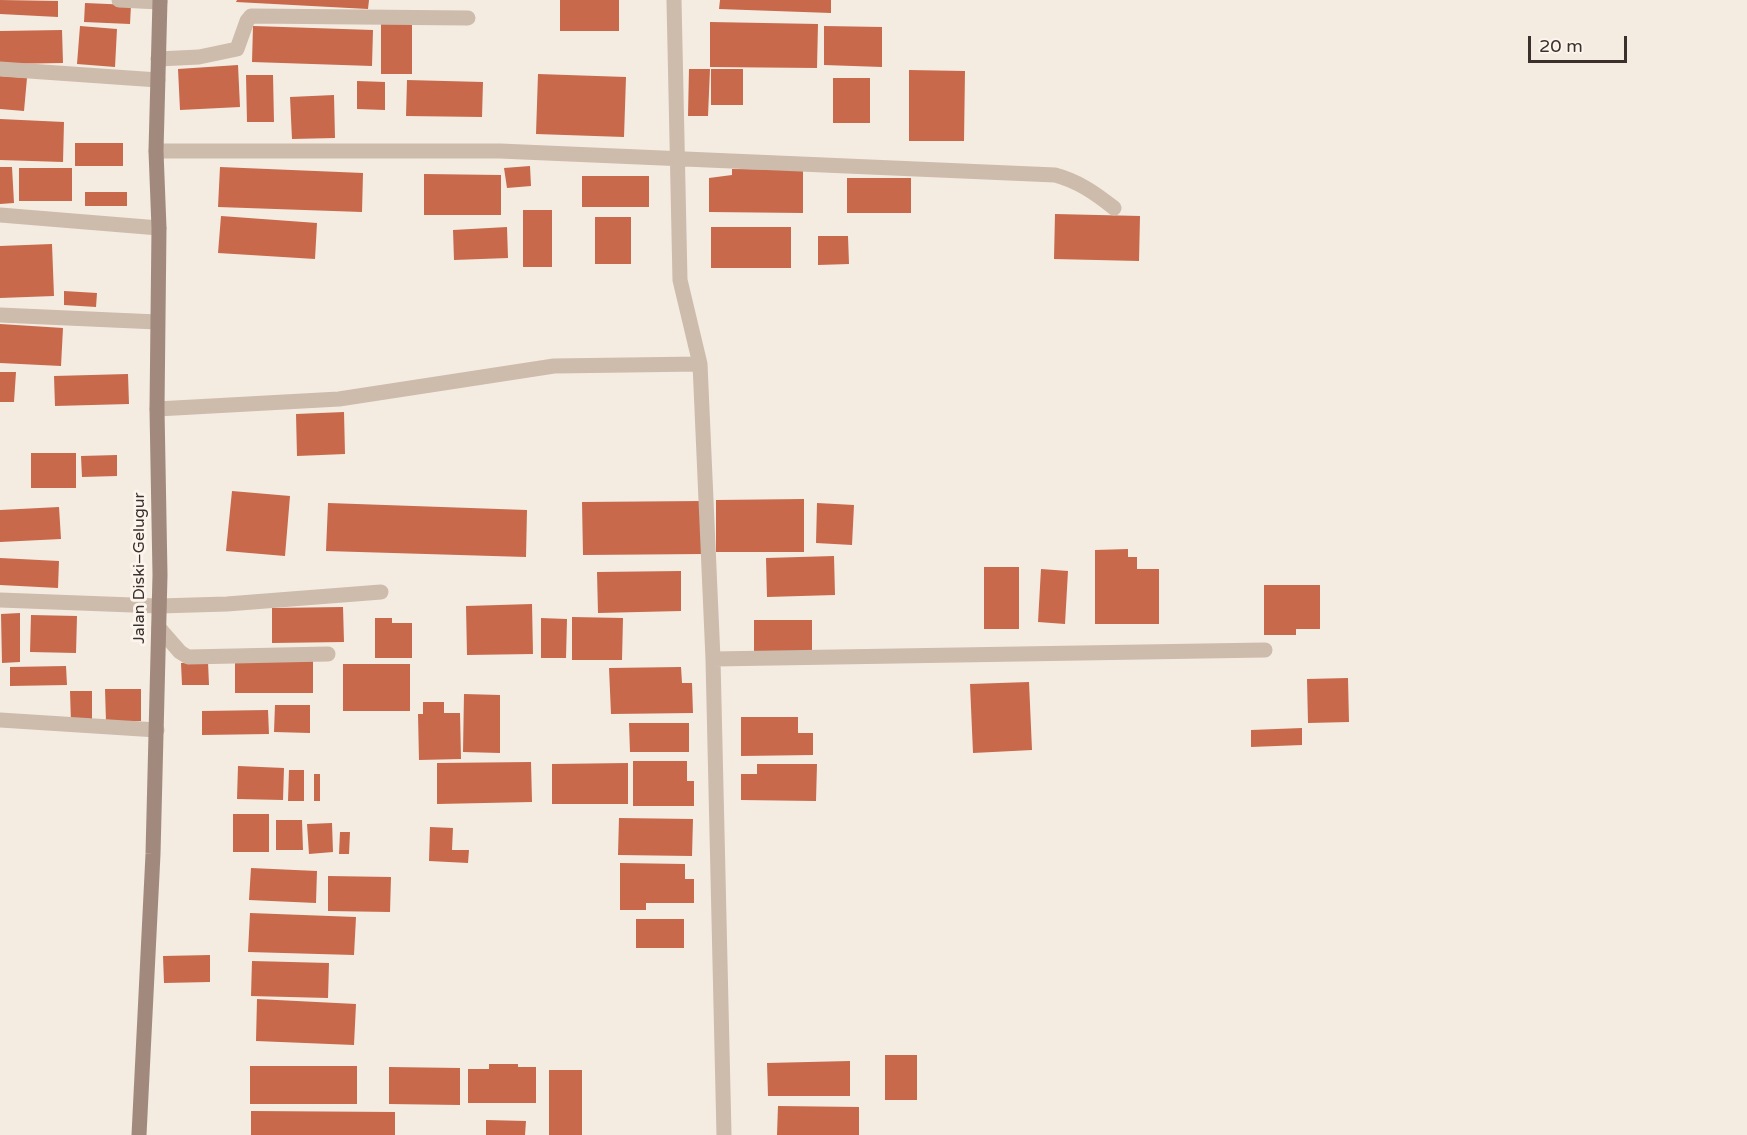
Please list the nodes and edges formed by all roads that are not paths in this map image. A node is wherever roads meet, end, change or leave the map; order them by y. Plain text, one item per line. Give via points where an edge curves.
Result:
1 (119, 0) edge
2 (674, 0) edge
3 (160, 1) edge
4 (468, 18) dead end
5 (158, 60) junction
6 (0, 69) edge
7 (158, 80) junction
8 (156, 151) junction
9 (679, 159) junction
10 (1114, 207) dead end
11 (0, 215) edge
12 (159, 228) junction
13 (0, 315) edge
14 (157, 322) junction
15 (700, 364) junction
16 (157, 410) junction
17 (381, 592) dead end
18 (0, 600) edge
19 (159, 606) junction
20 (159, 628) junction
21 (1265, 650) dead end
22 (328, 654) dead end
23 (713, 659) junction
24 (0, 720) edge
25 (157, 730) junction
26 (139, 1135) edge
27 (724, 1135) edge

1 - 3 street
2 - 9 street
3 - 5 main road, Jalan Diski–Gelugur
4 - 5 street via 251,16 237,49
5 - 7 main road, Jalan Diski–Gelugur
6 - 7 street
7 - 8 main road, Jalan Diski–Gelugur
8 - 9 street via 500,152
8 - 12 main road, Jalan Diski–Gelugur
9 - 10 street via 1055,175 1073,180
9 - 15 street via 680,280
11 - 12 street
12 - 14 main road, Jalan Diski–Gelugur
13 - 14 street
14 - 16 main road, Jalan Diski–Gelugur
15 - 16 street via 554,366 339,399
15 - 23 street
16 - 19 main road, Jalan Diski–Gelugur
17 - 19 street
18 - 19 street
19 - 20 main road, Jalan Diski–Gelugur
20 - 22 street via 188,657
20 - 25 main road, Jalan Diski–Gelugur
21 - 23 street
23 - 27 street
24 - 25 street
25 - 26 main road, Jalan Diski–Gelugur

